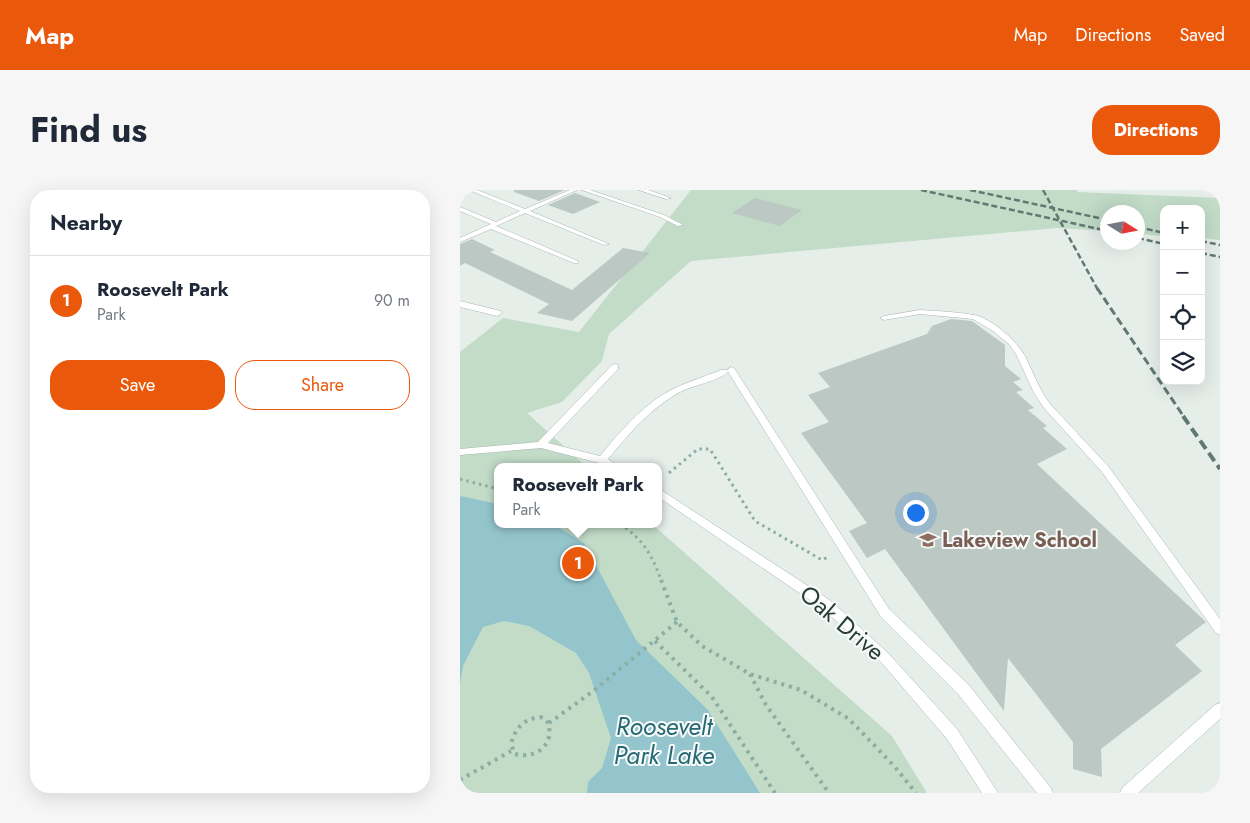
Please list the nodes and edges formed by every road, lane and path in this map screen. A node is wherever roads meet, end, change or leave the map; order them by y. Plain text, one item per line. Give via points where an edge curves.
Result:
1 (472, 190) edge
2 (574, 190) edge
3 (585, 190) edge
4 (642, 190) edge
5 (668, 198) dead end
6 (460, 209) edge
7 (524, 211) junction
8 (493, 225) junction
9 (680, 225) dead end
10 (460, 240) edge
11 (606, 244) dead end
12 (576, 262) dead end
13 (460, 304) edge
14 (497, 313) dead end
15 (884, 318) dead end
16 (614, 367) dead end
17 (541, 445) junction
18 (460, 452) edge
19 (602, 460) junction
20 (608, 463) edge
21 (669, 473) dead end
22 (460, 479) edge
23 (494, 487) edge
24 (662, 495) edge
25 (626, 528) edge
26 (845, 547) junction
27 (677, 622) junction
28 (1220, 629) edge
29 (655, 641) junction
30 (750, 674) junction
31 (1220, 710) edge
32 (549, 723) junction
33 (512, 750) junction
34 (460, 780) edge
35 (775, 793) edge
36 (829, 793) edge
37 (916, 793) edge
38 (991, 793) edge
39 (1046, 793) edge
40 (1127, 793) edge

1 - 7 lane
2 - 7 lane
3 - 9 lane
4 - 5 lane
6 - 8 lane
7 - 8 lane
7 - 11 lane
8 - 10 lane
8 - 12 lane
13 - 14 street
15 - 28 lane via 920,312 975,317 1012,342 1042,399 1105,468
16 - 17 lane
17 - 18 lane
17 - 19 lane
19 - 20 lane
19 - 26 lane via 655,404 679,389 728,371
21 - 26 path via 698,449 707,447 713,451 756,521 822,560
22 - 23 path
24 - 38 lane, Oak Drive via 827,605 885,658 952,734
25 - 27 path via 639,537 654,561
26 - 39 lane via 885,613 963,689
27 - 29 path
27 - 30 path via 702,646
29 - 32 path
29 - 35 path via 712,697
30 - 36 path via 766,705
30 - 37 path via 801,690 849,719
31 - 40 lane
32 - 33 path via 540,717 521,724 512,737
32 - 33 path via 550,734 538,752 520,757
33 - 34 path

